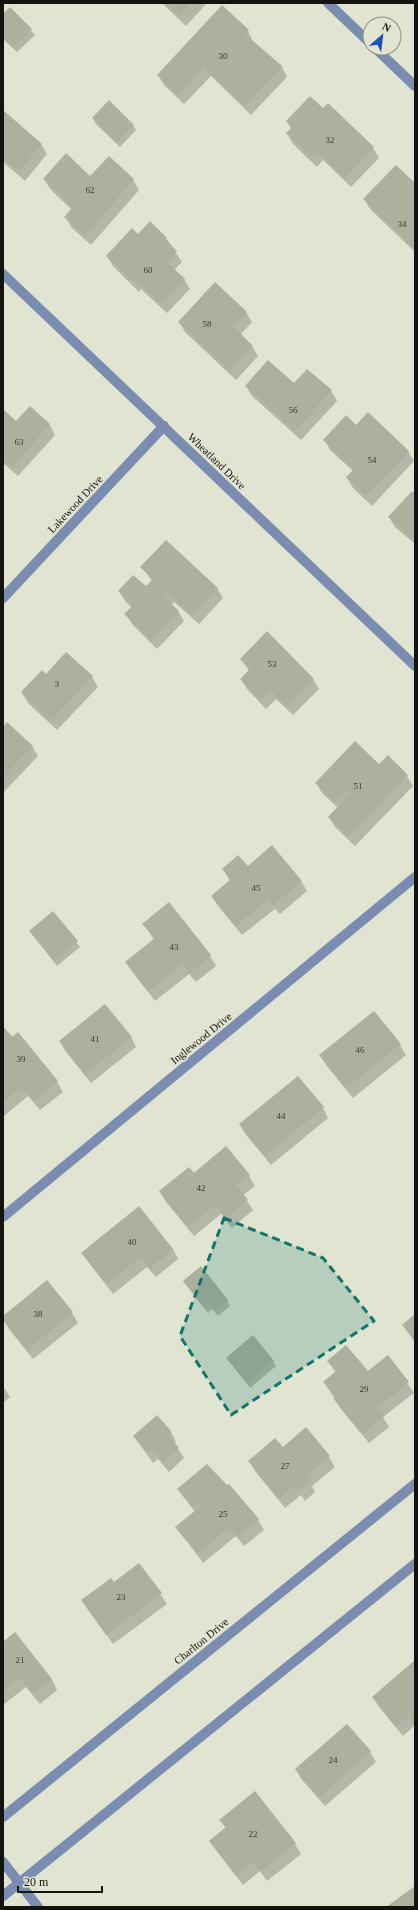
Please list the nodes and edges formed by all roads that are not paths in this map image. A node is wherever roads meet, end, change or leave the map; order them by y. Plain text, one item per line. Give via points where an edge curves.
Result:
1 (328, 3) edge
2 (362, 35) edge
3 (383, 56) edge
4 (415, 86) edge
5 (3, 274) edge
6 (164, 426) junction
7 (3, 598) edge
8 (415, 666) edge
9 (415, 877) edge
10 (3, 1217) edge
11 (415, 1484) edge
12 (415, 1564) edge
13 (3, 1817) edge
14 (3, 1862) edge
15 (20, 1883) junction
16 (3, 1896) edge
17 (38, 1907) edge

1 - 2 street
3 - 4 street
5 - 6 street, Wheatland Drive
6 - 7 street, Lakewood Drive
6 - 8 street, Wheatland Drive
9 - 10 street, Inglewood Drive
11 - 13 street, Charlton Drive
12 - 15 street
14 - 15 street
15 - 16 street
15 - 17 street

